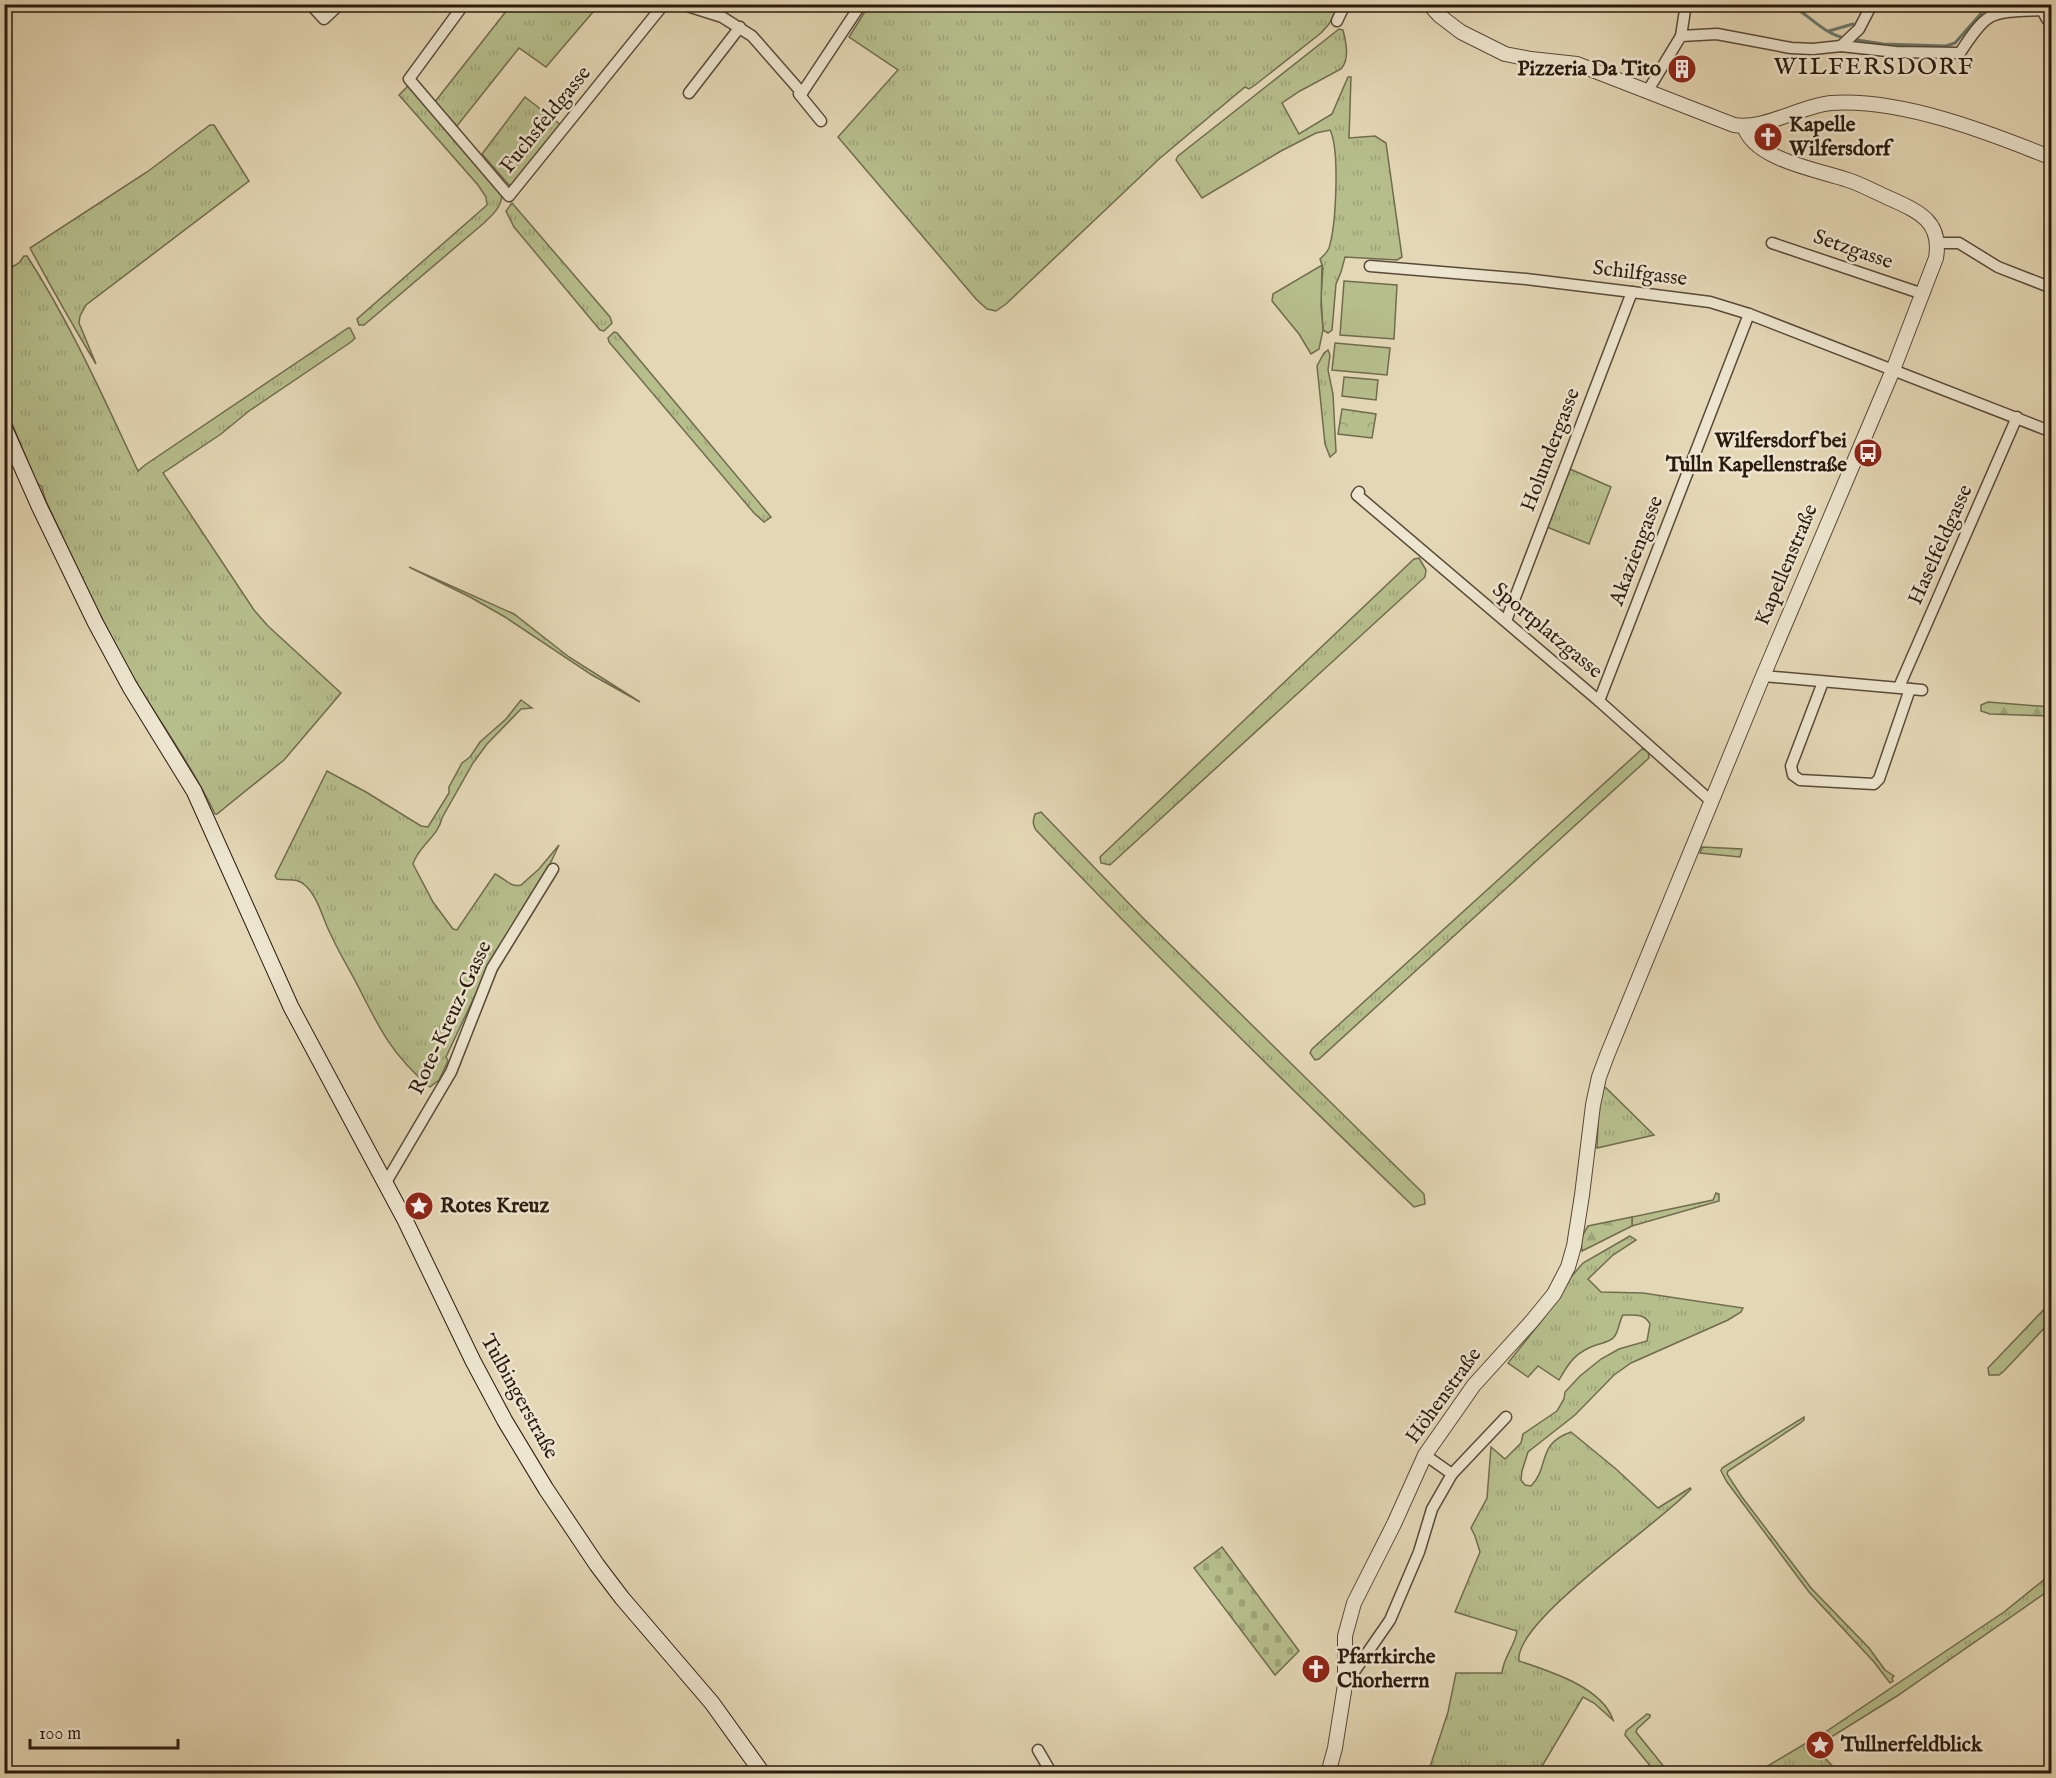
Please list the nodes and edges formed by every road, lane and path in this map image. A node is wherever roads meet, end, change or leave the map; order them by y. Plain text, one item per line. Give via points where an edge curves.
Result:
1 (310, 4) edge
2 (340, 4) edge
3 (464, 4) edge
4 (664, 4) edge
5 (681, 4) edge
6 (861, 4) edge
7 (1346, 4) edge
8 (1429, 4) edge
9 (1686, 4) edge
10 (1872, 4) edge
11 (2051, 17) edge
12 (1337, 21) dead end
13 (740, 27) junction
14 (1681, 36) junction
15 (1843, 44) junction
16 (1647, 92) junction
17 (689, 93) dead end
18 (802, 93) junction
19 (821, 121) dead end
20 (1744, 126) junction
21 (2052, 158) edge
22 (1772, 243) dead end
23 (1938, 243) junction
24 (1370, 266) dead end
25 (2052, 288) edge
26 (1632, 292) junction
27 (1923, 294) junction
28 (1749, 314) junction
29 (1893, 370) junction
30 (2017, 417) junction
31 (4, 427) edge
32 (2052, 432) edge
33 (1359, 492) dead end
34 (1506, 621) junction
35 (1763, 676) junction
36 (1823, 682) junction
37 (1905, 688) junction
38 (1922, 690) dead end
39 (1599, 701) junction
40 (1712, 802) junction
41 (553, 869) dead end
42 (1608, 1053) joint
43 (385, 1184) junction
44 (1506, 1417) dead end
45 (1425, 1455) junction
46 (1452, 1474) junction
47 (1345, 1685) junction
48 (1038, 1750) dead end
49 (763, 1773) edge
50 (1052, 1773) edge
51 (1328, 1773) edge

1 - 2 street via 324,19
3 - 4 street, Fuchsfeldgasse via 409,79 509,196
5 - 13 street
6 - 18 street
7 - 12 street
8 - 16 street via 1461,32 1506,54 1577,64
9 - 14 street
10 - 15 street via 1859,29
11 - 15 street via 2047,19 2042,10 1990,17 1960,53 1896,52
13 - 17 street
13 - 18 street
14 - 15 street via 1717,34 1791,48
14 - 16 street
16 - 20 street
18 - 19 street via 799,94
20 - 21 street via 1821,105 1859,102 1915,112 1999,137
20 - 23 street via 1754,141 1788,162 1852,182 1908,207 1927,219
22 - 27 street, Setzgasse
23 - 25 street via 1959,243 1998,267
23 - 27 street, Kapellenstraße
24 - 26 street, Schilfgasse
26 - 28 street, Schilfgasse via 1710,302
26 - 34 street, Holundergasse
27 - 29 street, Kapellenstraße
28 - 29 street, Schilfgasse
28 - 39 street, Akaziengasse
29 - 30 street
29 - 35 street, Kapellenstraße
30 - 32 street
30 - 37 street, Haselfeldgasse
31 - 43 main road, Tulbingerstraße via 105,641 194,791 291,1007
33 - 34 street, Sportplatzgasse via 1357,495
34 - 39 street, Sportplatzgasse
35 - 36 street
35 - 40 street, Kapellenstraße
36 - 37 street
36 - 37 street, Haselfeldgasse via 1791,766 1793,775 1800,780 1874,784 1879,779
37 - 38 street
39 - 40 street, Sportplatzgasse
40 - 42 street, Kapellenstraße
41 - 43 street, Rote-Kreuz-Gasse via 492,968 451,1072
42 - 45 street, Höhenstraße via 1593,1105 1574,1246 1563,1279 1533,1321 1474,1385
43 - 49 main road, Tulbingerstraße via 493,1400 557,1506 621,1598 712,1703
44 - 46 street
45 - 46 street
45 - 47 street, Höhenstraße via 1348,1620
46 - 47 street via 1432,1509 1419,1552 1390,1620
47 - 51 street, Höhenstraße
48 - 50 street

